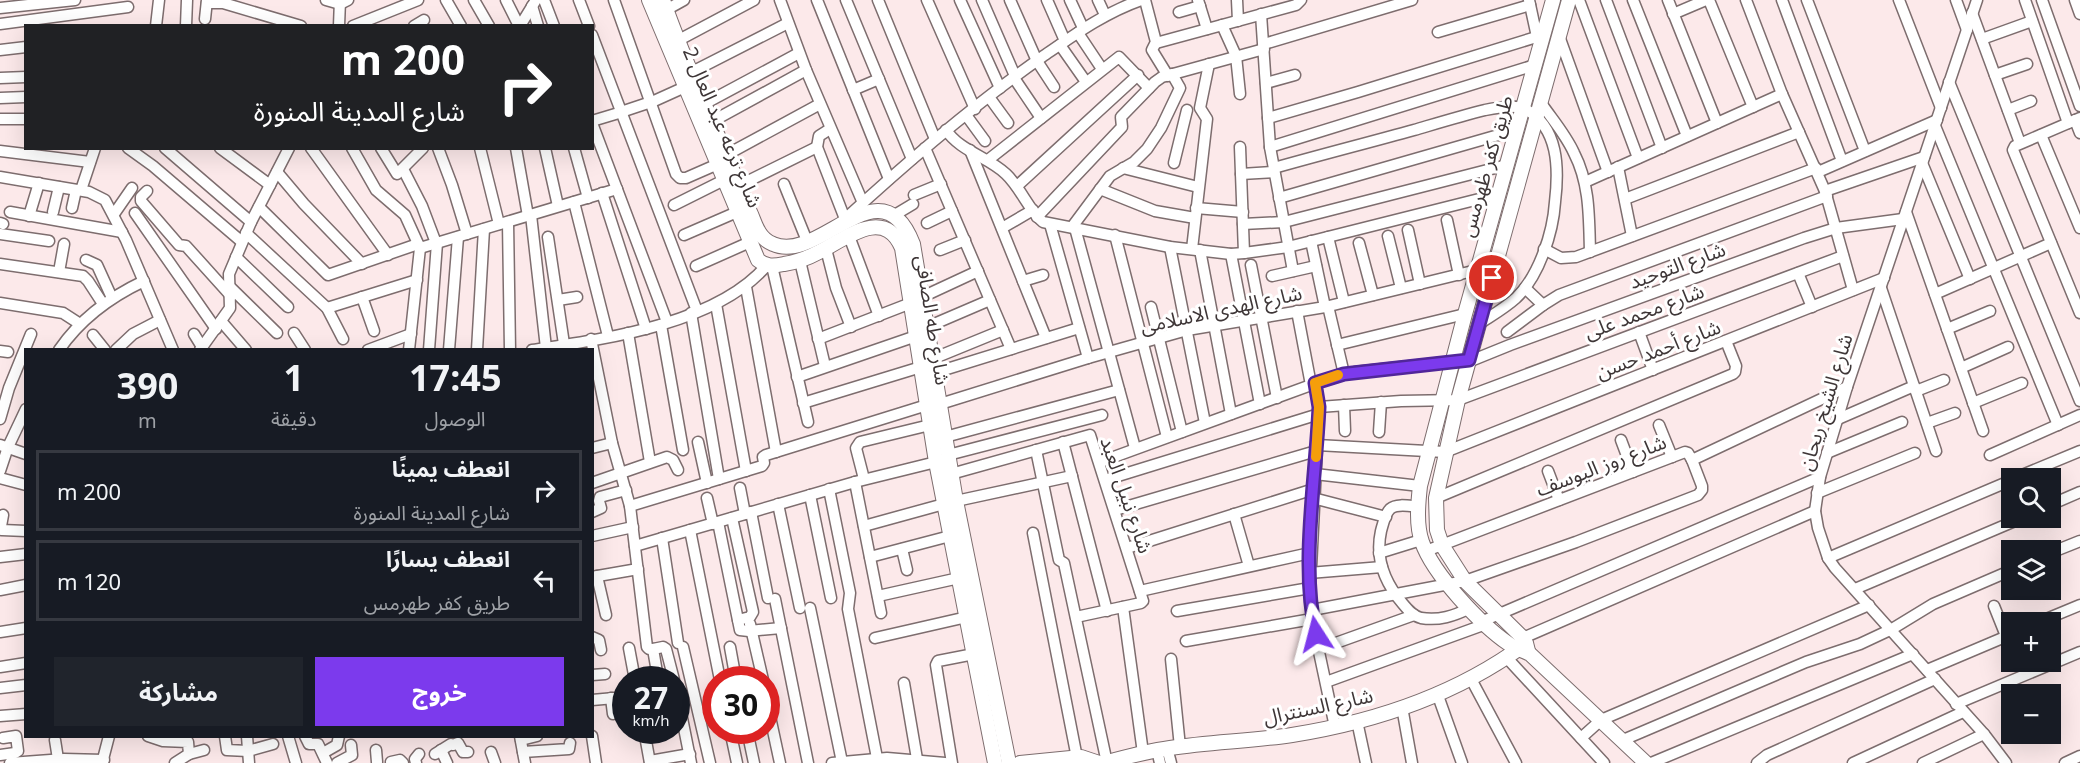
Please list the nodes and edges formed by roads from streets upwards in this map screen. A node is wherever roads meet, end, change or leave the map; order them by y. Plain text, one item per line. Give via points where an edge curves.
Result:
1 (75, 0) edge
2 (159, 0) edge
3 (187, 0) edge
4 (326, 0) edge
5 (418, 0) edge
6 (446, 0) edge
7 (474, 0) edge
8 (506, 0) edge
9 (544, 0) edge
10 (579, 0) edge
11 (614, 0) edge
12 (649, 0) edge
13 (684, 0) edge
14 (754, 0) edge
15 (780, 0) edge
16 (817, 0) edge
17 (846, 0) edge
18 (878, 0) edge
19 (927, 0) edge
20 (960, 0) edge
21 (982, 0) edge
22 (1010, 0) edge
23 (1047, 0) edge
24 (1071, 0) edge
25 (1098, 0) edge
26 (1143, 0) edge
27 (1236, 0) edge
28 (1301, 0) edge
29 (1412, 0) edge
30 (1553, 0) edge
31 (1569, 0) edge
32 (1579, 0) edge
33 (1606, 0) edge
34 (1633, 0) edge
35 (1668, 0) edge
36 (1707, 0) edge
37 (1746, 0) edge
38 (1782, 0) edge
39 (1807, 0) edge
40 (1899, 0) edge
41 (1956, 0) edge
42 (1977, 0) edge
43 (2025, 0) edge
44 (2042, 0) edge
45 (2075, 0) edge
46 (207, 1) edge
47 (343, 1) edge
48 (39, 2) edge
49 (534, 3) edge
50 (1124, 3) edge
51 (1199, 3) edge
52 (1529, 3) edge
53 (664, 5) edge
54 (128, 7) dead end
55 (0, 8) edge
56 (1179, 12) dead end
57 (1972, 13) junction
58 (1262, 14) junction
59 (1673, 14) junction
60 (2080, 14) edge
61 (1105, 15) junction
62 (205, 19) dead end
63 (1238, 21) junction
64 (2032, 21) junction
65 (788, 23) junction
66 (0, 24) edge
67 (156, 24) edge
68 (186, 24) edge
69 (294, 24) edge
70 (339, 24) edge
71 (358, 24) edge
72 (460, 24) edge
73 (488, 24) edge
74 (518, 24) edge
75 (520, 24) edge
76 (538, 24) edge
77 (553, 24) edge
78 (588, 24) edge
79 (1222, 25) junction
80 (666, 26) junction
81 (1207, 29) junction
82 (1967, 30) junction
83 (1081, 31) junction
84 (1438, 32) dead end
85 (1540, 36) junction
86 (1559, 36) junction
87 (1982, 39) junction
88 (594, 40) edge
89 (677, 41) junction
90 (1063, 43) junction
91 (1156, 43) junction
92 (24, 47) edge
93 (1264, 47) junction
94 (0, 50) edge
95 (799, 53) junction
96 (1236, 56) junction
97 (1037, 61) junction
98 (1209, 64) junction
99 (2027, 64) dead end
100 (1535, 65) junction
101 (1102, 69) junction
102 (806, 70) junction
103 (690, 73) junction
104 (1138, 75) junction
105 (1170, 75) junction
106 (1295, 75) dead end
107 (1995, 75) junction
108 (24, 76) edge
109 (1014, 77) junction
110 (0, 78) edge
111 (879, 79) junction
112 (1086, 82) junction
113 (1949, 82) junction
114 (1266, 83) junction
115 (685, 87) junction
116 (1054, 87) dead end
117 (1149, 87) junction
118 (1000, 88) junction
119 (853, 90) junction
120 (1240, 94) dead end
121 (1782, 94) junction
122 (24, 96) edge
123 (989, 97) junction
124 (0, 98) edge
125 (2031, 101) dead end
126 (649, 103) junction
127 (1540, 103) junction
128 (704, 104) junction
129 (820, 104) junction
130 (1171, 105) junction
131 (2080, 106) edge
132 (1753, 107) junction
133 (1523, 108) junction
134 (1941, 108) junction
135 (1187, 110) junction
136 (2008, 110) junction
137 (621, 112) junction
138 (970, 112) junction
139 (1206, 117) junction
140 (1537, 117) junction
141 (1041, 118) junction
142 (1268, 118) junction
143 (0, 119) edge
144 (24, 119) edge
145 (2074, 120) edge
146 (594, 121) edge
147 (711, 122) junction
148 (1008, 123) dead end
149 (1717, 123) junction
150 (1936, 123) junction
151 (594, 127) edge
152 (830, 129) junction
153 (946, 130) junction
154 (1516, 130) junction
155 (1799, 132) junction
156 (2080, 133) edge
157 (2041, 135) junction
158 (1687, 136) junction
159 (935, 139) junction
160 (985, 141) dead end
161 (2017, 145) junction
162 (817, 147) junction
163 (1240, 147) dead end
164 (1270, 147) junction
165 (925, 148) junction
166 (1662, 148) junction
167 (94, 150) edge
168 (132, 150) edge
169 (167, 150) edge
170 (223, 150) edge
171 (286, 150) edge
172 (312, 150) edge
173 (353, 150) edge
174 (383, 150) edge
175 (439, 150) edge
176 (481, 150) edge
177 (516, 150) edge
178 (545, 150) edge
179 (575, 150) edge
180 (970, 150) junction
181 (1865, 151) junction
182 (0, 152) edge
183 (412, 153) edge
184 (1638, 158) junction
185 (722, 159) junction
186 (912, 159) junction
187 (988, 160) junction
188 (1923, 160) junction
189 (1842, 161) junction
190 (90, 162) junction
191 (1174, 163) dead end
192 (1507, 165) junction
193 (1123, 168) junction
194 (1613, 169) junction
195 (1274, 170) junction
196 (1817, 170) junction
197 (277, 172) junction
198 (400, 172) junction
199 (1241, 174) junction
200 (0, 177) edge
201 (889, 179) junction
202 (724, 180) junction
203 (1585, 182) junction
204 (39, 183) junction
205 (784, 184) dead end
206 (941, 184) junction
207 (270, 185) junction
208 (738, 186) junction
209 (1017, 186) junction
210 (59, 187) junction
211 (1198, 187) junction
212 (132, 188) dead end
213 (617, 189) junction
214 (1100, 189) junction
215 (78, 190) junction
216 (147, 191) dead end
217 (602, 193) junction
218 (1826, 193) junction
219 (1499, 194) junction
220 (588, 198) junction
221 (1279, 198) junction
222 (1625, 199) junction
223 (574, 202) junction
224 (863, 203) junction
225 (674, 204) dead end
226 (558, 206) junction
227 (259, 207) junction
228 (72, 208) dead end
229 (952, 211) junction
230 (53, 212) dead end
231 (737, 212) junction
232 (1243, 212) junction
233 (10, 213) dead end
234 (135, 213) dead end
235 (1035, 213) junction
236 (1195, 213) junction
237 (114, 214) junction
238 (530, 215) junction
239 (29, 216) junction
240 (893, 216) junction
241 (1905, 216) junction
242 (1447, 220) dead end
243 (843, 221) junction
244 (251, 222) junction
245 (1284, 222) junction
246 (503, 223) junction
247 (927, 223) dead end
248 (1050, 224) junction
249 (1243, 224) junction
250 (143, 226) junction
251 (1, 227) edge
252 (1002, 228) junction
253 (1073, 228) junction
254 (1836, 228) junction
255 (2080, 228) edge
256 (484, 229) junction
257 (1408, 230) dead end
258 (462, 235) junction
259 (684, 235) dead end
260 (124, 236) junction
261 (849, 236) junction
262 (1115, 236) junction
263 (1388, 236) dead end
264 (1632, 236) junction
265 (548, 237) dead end
266 (1329, 237) junction
267 (244, 238) junction
268 (965, 240) junction
269 (49, 241) dead end
270 (807, 241) junction
271 (1311, 241) junction
272 (750, 242) junction
273 (436, 243) junction
274 (1359, 243) dead end
275 (2051, 243) junction
276 (64, 244) dead end
277 (419, 246) junction
278 (1170, 247) junction
279 (1288, 247) junction
280 (826, 249) junction
281 (1544, 249) junction
282 (940, 250) dead end
283 (1196, 250) junction
284 (1590, 252) junction
285 (1244, 253) junction
286 (1232, 254) junction
287 (388, 255) junction
288 (1843, 256) junction
289 (2021, 256) junction
290 (236, 257) junction
291 (86, 260) dead end
292 (800, 261) junction
293 (0, 264) edge
294 (362, 264) junction
295 (1251, 265) dead end
296 (696, 266) dead end
297 (769, 266) junction
298 (1316, 266) junction
299 (1994, 268) junction
300 (1477, 270) junction
301 (978, 271) junction
302 (1293, 271) junction
303 (59, 272) junction
304 (1798, 273) junction
305 (1460, 274) junction
306 (1043, 275) dead end
307 (1272, 276) dead end
308 (1970, 279) junction
309 (144, 280) junction
310 (417, 280) junction
311 (1023, 281) junction
312 (1882, 283) junction
313 (1420, 284) junction
314 (746, 287) junction
315 (1401, 288) junction
316 (1525, 288) junction
317 (229, 290) junction
318 (1854, 290) junction
319 (1935, 294) junction
320 (1373, 295) junction
321 (362, 297) junction
322 (577, 297) dead end
323 (558, 300) junction
324 (917, 300) junction
325 (990, 300) junction
326 (107, 301) junction
327 (1344, 302) junction
328 (0, 303) edge
329 (716, 304) junction
330 (1543, 305) junction
331 (288, 306) dead end
332 (1327, 306) junction
333 (1151, 307) dead end
334 (327, 308) junction
335 (1812, 308) junction
336 (1297, 311) junction
337 (1990, 311) dead end
338 (694, 312) junction
339 (2080, 313) edge
340 (1465, 314) junction
341 (879, 315) junction
342 (1261, 317) junction
343 (160, 320) junction
344 (1244, 320) junction
345 (664, 323) junction
346 (80, 324) junction
347 (1479, 324) junction
348 (218, 325) junction
349 (1214, 325) junction
350 (851, 327) junction
351 (1079, 328) junction
352 (646, 329) junction
353 (1947, 329) junction
354 (1003, 330) junction
355 (1186, 330) junction
356 (374, 331) dead end
357 (924, 332) junction
358 (1507, 332) dead end
359 (1639, 332) junction
360 (277, 333) dead end
361 (294, 333) dead end
362 (628, 333) junction
363 (31, 334) dead end
364 (194, 334) dead end
365 (411, 334) junction
366 (93, 335) dead end
367 (608, 336) junction
368 (1046, 338) junction
369 (1159, 338) junction
370 (343, 339) dead end
371 (591, 339) junction
372 (818, 339) junction
373 (1726, 341) junction
374 (1143, 343) junction
375 (1337, 345) junction
376 (560, 346) edge
377 (2008, 347) dead end
378 (25, 348) edge
379 (61, 348) edge
380 (103, 348) edge
381 (118, 348) edge
382 (172, 348) edge
383 (201, 348) edge
384 (244, 348) edge
385 (305, 348) edge
386 (376, 348) edge
387 (409, 348) edge
388 (429, 348) edge
389 (449, 348) edge
390 (477, 348) edge
391 (510, 348) edge
392 (541, 348) edge
393 (593, 348) edge
394 (1011, 349) junction
395 (24, 352) edge
396 (1108, 352) junction
397 (594, 354) edge
398 (1088, 358) junction
399 (1452, 361) junction
400 (1468, 361) junction
401 (825, 366) junction
402 (929, 366) junction
403 (1961, 368) junction
404 (1653, 370) junction
405 (1344, 374) junction
406 (797, 377) junction
407 (1944, 380) dead end
408 (2022, 382) dead end
409 (1313, 384) junction
410 (1847, 387) junction
411 (1915, 388) junction
412 (1119, 390) junction
413 (1277, 398) junction
414 (1442, 400) junction
415 (1458, 400) junction
416 (2080, 400) edge
417 (1381, 402) junction
418 (803, 403) junction
419 (1973, 403) junction
420 (1260, 404) junction
421 (934, 405) junction
422 (1344, 405) junction
423 (1319, 411) junction
424 (24, 412) edge
425 (1955, 413) dead end
426 (1231, 414) junction
427 (1102, 415) dead end
428 (2080, 415) edge
429 (0, 419) edge
430 (1838, 419) junction
431 (808, 422) dead end
432 (1902, 422) dead end
433 (1205, 423) junction
434 (1927, 423) junction
435 (930, 425) junction
436 (1659, 425) dead end
437 (2058, 425) junction
438 (1345, 431) dead end
439 (1983, 431) dead end
440 (1182, 432) junction
441 (1379, 432) dead end
442 (945, 437) junction
443 (1167, 437) junction
444 (1621, 440) dead end
445 (612, 442) junction
446 (698, 442) dead end
447 (1063, 442) junction
448 (4, 446) edge
449 (594, 447) edge
450 (1136, 448) junction
451 (1317, 448) junction
452 (683, 450) dead end
453 (1036, 450) junction
454 (1429, 451) junction
455 (1936, 451) dead end
456 (2080, 451) edge
457 (776, 452) junction
458 (1445, 452) junction
459 (24, 453) edge
460 (1827, 453) junction
461 (1915, 453) dead end
462 (1990, 455) dead end
463 (1672, 457) junction
464 (942, 459) junction
465 (1692, 460) junction
466 (650, 462) junction
467 (1100, 462) junction
468 (2039, 468) edge
469 (678, 470) dead end
470 (0, 471) edge
471 (746, 471) junction
472 (1548, 471) dead end
473 (1633, 472) junction
474 (621, 474) junction
475 (1315, 474) junction
476 (1072, 476) junction
477 (1820, 477) junction
478 (0, 478) edge
479 (719, 479) junction
480 (1105, 480) junction
481 (860, 481) junction
482 (594, 482) edge
483 (1043, 482) junction
484 (707, 483) junction
485 (24, 484) edge
486 (2001, 484) edge
487 (1420, 486) junction
488 (740, 488) dead end
489 (829, 489) junction
490 (626, 490) junction
491 (949, 491) junction
492 (2080, 492) edge
493 (1817, 493) junction
494 (1314, 494) junction
495 (810, 495) junction
496 (707, 498) dead end
497 (1436, 498) junction
498 (1559, 500) junction
499 (2061, 500) edge
500 (778, 504) junction
501 (630, 506) junction
502 (1418, 507) junction
503 (1115, 510) junction
504 (594, 511) edge
505 (1815, 512) junction
506 (748, 513) junction
507 (1234, 514) junction
508 (3, 515) dead end
509 (1386, 517) junction
510 (732, 518) junction
511 (715, 523) junction
512 (864, 526) junction
513 (633, 527) junction
514 (2001, 527) edge
515 (690, 530) junction
516 (24, 531) edge
517 (1033, 533) dead end
518 (594, 536) edge
519 (950, 536) junction
520 (662, 538) junction
521 (2080, 541) edge
522 (1442, 545) junction
523 (635, 546) junction
524 (1424, 546) junction
525 (1127, 548) junction
526 (902, 549) junction
527 (2061, 549) edge
528 (1310, 553) junction
529 (1379, 553) junction
530 (24, 554) edge
531 (0, 557) edge
532 (870, 557) junction
533 (1828, 558) junction
534 (1250, 566) junction
535 (1382, 567) junction
536 (638, 569) junction
537 (908, 570) dead end
538 (1309, 573) junction
539 (2001, 575) edge
540 (595, 576) edge
541 (959, 578) junction
542 (1464, 581) junction
543 (24, 585) edge
544 (1449, 585) junction
545 (1310, 588) junction
546 (1855, 589) junction
547 (0, 590) edge
548 (1140, 591) junction
549 (1395, 595) junction
550 (878, 596) junction
551 (831, 598) dead end
552 (1869, 605) junction
553 (2080, 605) edge
554 (1994, 606) dead end
555 (1123, 607) junction
556 (1470, 609) junction
557 (1107, 611) junction
558 (1176, 611) dead end
559 (881, 613) dead end
560 (2061, 613) edge
561 (606, 615) dead end
562 (1312, 615) junction
563 (1414, 615) junction
564 (1499, 615) junction
565 (1076, 617) junction
566 (967, 618) junction
567 (2001, 620) edge
568 (742, 622) junction
569 (1485, 622) junction
570 (24, 628) edge
571 (781, 628) junction
572 (1892, 629) junction
573 (753, 631) junction
574 (0, 632) edge
575 (594, 637) edge
576 (875, 638) dead end
577 (2001, 638) edge
578 (1186, 641) dead end
579 (730, 647) dead end
580 (629, 648) dead end
581 (1520, 648) junction
582 (653, 649) junction
583 (1319, 649) junction
584 (601, 650) dead end
585 (2080, 652) edge
586 (974, 654) junction
587 (1913, 654) junction
588 (1171, 659) dead end
589 (24, 663) edge
590 (632, 666) edge
591 (654, 666) edge
592 (671, 666) edge
593 (717, 666) edge
594 (733, 666) edge
595 (760, 666) edge
596 (0, 667) edge
597 (1927, 670) junction
598 (605, 674) dead end
599 (594, 675) edge
600 (1471, 679) junction
601 (1935, 680) junction
602 (904, 682) dead end
603 (1326, 682) junction
604 (24, 686) edge
605 (0, 688) edge
606 (1437, 693) junction
607 (611, 698) joint
608 (594, 700) edge
609 (612, 703) edge
610 (1402, 707) junction
611 (1959, 708) junction
612 (24, 714) edge
613 (0, 716) edge
614 (1601, 720) junction
615 (1357, 722) junction
616 (1335, 727) junction
617 (1984, 734) junction
618 (3, 738) dead end
619 (109, 738) edge
620 (225, 738) edge
621 (247, 738) edge
622 (289, 738) edge
623 (306, 738) edge
624 (322, 738) edge
625 (339, 738) edge
626 (521, 738) edge
627 (592, 738) edge
628 (1581, 738) junction
629 (167, 739) edge
630 (184, 739) edge
631 (56, 740) dead end
632 (1623, 740) junction
633 (570, 743) dead end
634 (273, 744) dead end
635 (647, 744) edge
636 (687, 744) edge
637 (733, 744) edge
638 (750, 744) edge
639 (776, 744) edge
640 (351, 745) dead end
641 (204, 750) dead end
642 (376, 750) dead end
643 (248, 751) junction
644 (468, 752) dead end
645 (491, 752) dead end
646 (1161, 752) edge
647 (189, 754) junction
648 (0, 755) edge
649 (326, 755) edge
650 (2080, 756) edge
651 (524, 758) edge
652 (1077, 758) junction
653 (58, 759) junction
654 (690, 759) edge
655 (917, 759) junction
656 (884, 760) edge
657 (103, 762) edge
658 (650, 762) edge
659 (841, 762) edge
660 (10, 763) edge
661 (176, 763) edge
662 (249, 763) edge
663 (296, 763) edge
664 (337, 763) edge
665 (376, 763) edge
666 (393, 763) edge
667 (447, 763) edge
668 (495, 763) edge
669 (596, 763) edge
670 (710, 763) edge
671 (738, 763) edge
672 (754, 763) edge
673 (780, 763) edge
674 (808, 763) edge
675 (945, 763) edge
676 (952, 763) edge
677 (995, 763) edge
678 (1009, 763) edge
679 (1020, 763) edge
680 (1104, 763) edge
681 (1171, 763) edge
682 (1366, 763) edge
683 (1412, 763) edge
684 (1462, 763) edge
685 (1516, 763) edge
686 (1604, 763) edge
687 (1649, 763) edge
688 (1757, 763) edge
689 (1853, 763) edge
690 (1923, 763) edge
691 (2006, 763) edge
692 (2066, 763) edge

1 - 48 street
2 - 67 street
3 - 68 street
4 - 47 street
5 - 71 street
6 - 72 street
7 - 73 street
8 - 74 street
9 - 77 street
10 - 78 street
11 - 126 street
12 - 80 street, شارع ترعه عبد العال 2
13 - 53 street
14 - 89 street
15 - 65 street
16 - 119 street
17 - 111 street
18 - 159 street
19 - 138 street
20 - 118 street
21 - 109 street
22 - 97 street
23 - 90 street
24 - 83 street
25 - 61 street
26 - 50 street
26 - 91 street
27 - 63 street
28 - 58 street via 1296,5
29 - 93 street
30 - 85 street, طريق كفر طهرمس
31 - 86 street, طريق كفر طهرمس
32 - 184 street
33 - 166 street
34 - 158 street
35 - 59 street
36 - 59 street
36 - 132 street
37 - 121 street
38 - 189 street
39 - 181 street
40 - 134 street
41 - 82 street
42 - 57 street, شارع الشيخ ريحان
43 - 64 street
44 - 131 street
45 - 60 street
46 - 62 street
46 - 69 street
47 - 70 street
48 - 55 street
49 - 75 street
49 - 76 street
50 - 61 street
51 - 56 street
51 - 81 street
52 - 84 street
52 - 85 street
53 - 80 street, شارع ترعه عبد العال 2
54 - 66 street
57 - 82 street, شارع الشيخ ريحان
57 - 87 street
58 - 63 street
58 - 93 street
59 - 149 street
61 - 83 street
63 - 79 street
64 - 87 street
64 - 145 street
65 - 95 street
65 - 103 street
79 - 81 street
79 - 96 street
80 - 89 street, شارع ترعه عبد العال 2
80 - 115 street, شارع ترعه عبد العال 2
81 - 91 street
82 - 113 street, شارع الشيخ ريحان
83 - 90 street
83 - 101 street
85 - 100 street, طريق كفر طهرمس
85 - 142 street
86 - 127 street, طريق كفر طهرمس
86 - 194 street
87 - 107 street
88 - 137 street
89 - 103 street, شارع ترعه عبد العال 2
90 - 97 street
90 - 112 street
91 - 105 street via 1152,50
92 - 94 street
93 - 96 street
93 - 114 street
95 - 102 street
95 - 128 street
96 - 98 street
96 - 120 street
97 - 109 street
97 - 116 street
98 - 105 street
98 - 139 street via 1200,108
99 - 107 street
100 - 133 street, طريق كفر طهرمس
100 - 164 street
101 - 104 street via 1121,57
101 - 112 street
102 - 129 street
102 - 147 street
103 - 128 street, شارع ترعه عبد العال 2
104 - 117 street
104 - 209 street
105 - 117 street
105 - 130 street via 1180,88
106 - 114 street
107 - 136 street
108 - 110 street
109 - 118 street
109 - 141 street
111 - 119 street
111 - 186 street
112 - 141 street
113 - 134 street, شارع الشيخ ريحان
113 - 289 street
114 - 142 street
115 - 126 street
115 - 185 street, شارع ترعه عبد العال 2
117 - 235 street via 1121,117 1122,127
118 - 123 street
119 - 201 street
121 - 132 street
121 - 155 street
122 - 124 street
123 - 138 street
123 - 148 street
125 - 136 street
126 - 137 street
126 - 185 street via 680,178
127 - 140 street, طريق كفر طهرمس
127 - 203 street via 1574,152
128 - 147 street, شارع ترعه عبد العال 2
129 - 152 street
129 - 185 street
130 - 135 street
130 - 193 street via 1147,149
132 - 149 street
133 - 140 street
133 - 154 street, طريق كفر طهرمس
133 - 195 street via 1485,110
134 - 150 street, شارع الشيخ ريحان
135 - 139 street
135 - 191 street
136 - 161 street
137 - 146 street
137 - 338 street
138 - 153 street
138 - 160 street
139 - 211 street
140 - 281 street via 1551,138 1557,163 1555,207
140 - 347 street, طريق كفر طهرمس
141 - 187 street
142 - 164 street
143 - 144 street
145 - 156 street
145 - 157 street
147 - 185 street, شارع ترعه عبد العال 2
149 - 158 street
150 - 181 street
150 - 188 street, شارع الشيخ ريحان
150 - 299 street
151 - 213 street
152 - 162 street via 819,136
152 - 224 street
153 - 159 street
153 - 180 street via 953,140
154 - 192 street, طريق كفر طهرمس
154 - 221 street
155 - 196 street
155 - 222 street
157 - 161 street
157 - 255 street
158 - 166 street
159 - 165 street
161 - 275 street via 2013,152
162 - 208 street
162 - 243 street
163 - 199 street
164 - 195 street
165 - 186 street
165 - 206 street
166 - 184 street
167 - 190 street
168 - 267 street
169 - 244 street
170 - 207 street
171 - 197 street
172 - 287 street
173 - 277 street via 380,195 403,212
174 - 198 street
175 - 258 street via 452,185
176 - 246 street
177 - 238 street
178 - 226 street
179 - 220 street
180 - 187 street
180 - 252 street
181 - 189 street
182 - 190 street
183 - 198 street
184 - 194 street
185 - 202 street, شارع ترعه عبد العال 2
185 - 208 street, شارع ترعه عبد العال 2
186 - 201 street
187 - 209 street
188 - 218 street
188 - 241 street, شارع الشيخ ريحان
188 - 308 street
189 - 196 street
190 - 215 street
192 - 219 street, طريق كفر طهرمس
192 - 245 street
193 - 211 street
193 - 214 street
194 - 203 street
194 - 222 street
195 - 199 street
195 - 221 street
196 - 218 street
196 - 264 street
197 - 207 street
197 - 294 street
198 - 273 street via 422,206
199 - 232 street
200 - 204 street
201 - 224 street
202 - 225 street
202 - 231 street, شارع ترعه عبد العال 2
203 - 284 street
204 - 210 street
204 - 239 street
205 - 270 street
206 - 229 street
206 - 240 street via 913,199
207 - 227 street
208 - 270 street, شارع ترعه عبد العال 2 via 759,232 775,245 787,247
209 - 235 street
210 - 215 street
210 - 230 street
211 - 236 street
212 - 237 street
213 - 217 street
213 - 345 street
214 - 236 street via 1155,211
214 - 253 street
215 - 228 street
215 - 237 street via 98,195
216 - 317 street via 141,201 179,245 186,246
217 - 220 street
217 - 352 street
218 - 254 street
218 - 330 street via 1569,291
219 - 266 street
219 - 300 street, طريق كفر طهرمس
220 - 223 street
221 - 245 street
222 - 264 street
223 - 226 street
223 - 367 street
224 - 243 street
226 - 238 street
227 - 244 street
227 - 294 street via 326,274
229 - 247 street
229 - 268 street
231 - 259 street
231 - 272 street, شارع ترعه عبد العال 2
232 - 236 street
232 - 249 street
233 - 239 street
234 - 250 street
235 - 248 street
235 - 252 street
236 - 283 street
237 - 260 street
238 - 246 street
238 - 392 street
239 - 260 street
240 - 243 street via 875,211
240 - 324 street, شارع طه الصافى via 908,230 913,244
241 - 254 street, شارع التوحيد
241 - 312 street, شارع الشيخ ريحان
241 - 319 street
242 - 305 street
243 - 270 street
244 - 267 street
245 - 249 street
245 - 279 street
246 - 256 street
246 - 391 street
248 - 253 street
248 - 351 street
249 - 285 street
250 - 260 street
250 - 348 street
251 - 269 street
252 - 311 street
253 - 262 street
253 - 396 street
254 - 288 street
254 - 400 street, شارع التوحيد
256 - 258 street
256 - 390 street
257 - 313 street
258 - 273 street
258 - 389 street
260 - 309 street
261 - 280 street, شارع طه الصافى
261 - 324 street, شارع طه الصافى via 869,227 893,234 902,248
261 - 341 street
262 - 278 street
262 - 374 street
263 - 315 street
264 - 284 street
265 - 323 street
266 - 271 street
266 - 327 street
267 - 290 street
267 - 334 street
268 - 282 street
268 - 301 street
271 - 279 street
271 - 298 street
272 - 296 street
272 - 297 street, شارع ترعه عبد العال 2 via 758,260
273 - 277 street
273 - 388 street
274 - 320 street
275 - 289 street
275 - 339 street
276 - 303 street
277 - 287 street
277 - 310 street
278 - 283 street
278 - 355 street
279 - 285 street
279 - 302 street
280 - 292 street, شارع طه الصافى
280 - 350 street
281 - 284 street via 1566,258
281 - 316 street
283 - 286 street
283 - 349 street
285 - 286 street
286 - 344 street
287 - 294 street
288 - 304 street, شارع محمد على
288 - 318 street
289 - 299 street
289 - 416 street
290 - 317 street via 229,274
290 - 331 street
291 - 326 street via 97,265
292 - 297 street, شارع طه الصافى
292 - 372 street
293 - 303 street
295 - 342 street
297 - 314 street
297 - 406 street
298 - 302 street
298 - 332 street
299 - 308 street
299 - 437 street
300 - 305 street, شارع الهدى الاسلامى
300 - 340 street, طريق كفر طهرمس
301 - 324 street
301 - 325 street
302 - 307 street
303 - 326 street via 83,276
304 - 335 street
304 - 359 street, شارع محمد على
305 - 313 street, شارع الهدى الاسلامى
306 - 311 street
308 - 319 street
309 - 326 street
309 - 343 street
310 - 321 street
310 - 365 street
311 - 368 street
312 - 318 street, شارع أحمد حسن
312 - 410 street, شارع الشيخ ريحان
312 - 411 street
313 - 315 street, شارع الهدى الاسلامى
314 - 329 street
314 - 457 street
315 - 320 street, شارع الهدى الاسلامى
316 - 330 street
316 - 347 street
317 - 348 street via 230,308
317 - 360 street
318 - 335 street, شارع أحمد حسن
319 - 353 street
320 - 327 street, شارع الهدى الاسلامى
321 - 334 street
321 - 356 street
322 - 323 street
323 - 376 street
324 - 341 street
324 - 357 street, شارع طه الصافى
325 - 354 street
325 - 357 street
326 - 346 street
327 - 332 street, شارع الهدى الاسلامى
328 - 346 street via 63,313
329 - 338 street
329 - 471 street
330 - 358 street
332 - 336 street, شارع الهدى الاسلامى
332 - 375 street
333 - 369 street
334 - 370 street
335 - 373 street, شارع أحمد حسن
336 - 342 street, شارع الهدى الاسلامى
336 - 409 street
337 - 353 street
338 - 345 street
338 - 479 street
340 - 375 street
340 - 399 street, طريق كفر طهرمس
341 - 350 street
342 - 344 street, شارع الهدى الاسلامى
342 - 413 street
343 - 381 street via 133,334
343 - 382 street
344 - 349 street, شارع الهدى الاسلامى
344 - 420 street
345 - 352 street
345 - 452 street
346 - 379 street
347 - 400 street, طريق كفر طهرمس
348 - 383 street
348 - 384 street
349 - 355 street, شارع الهدى الاسلامى
349 - 426 street
350 - 372 street
351 - 368 street
351 - 398 street
352 - 362 street
353 - 403 street
354 - 394 street
354 - 402 street
355 - 369 street, شارع الهدى الاسلامى
355 - 433 street
357 - 401 street
357 - 402 street, شارع طه الصافى
359 - 404 street
359 - 415 street, شارع محمد على
361 - 385 street
362 - 367 street
362 - 466 street
363 - 378 street
364 - 383 street
365 - 386 street
365 - 387 street
366 - 380 street
367 - 371 street
368 - 394 street
369 - 374 street, شارع الهدى الاسلامى
369 - 440 street
371 - 376 street
371 - 393 street
372 - 401 street
373 - 404 street, شارع أحمد حسن
373 - 497 street via 1736,366 1733,374
374 - 396 street, شارع الهدى الاسلامى
374 - 443 street
375 - 405 street
377 - 403 street
394 - 402 street
395 - 429 street
396 - 398 street, شارع الهدى الاسلامى
396 - 412 street
397 - 445 street
398 - 421 street, شارع الهدى الاسلامى
399 - 400 street, شارع التوحيد
399 - 405 street, شارع التوحيد
399 - 414 street, طريق كفر طهرمس
400 - 415 street, طريق كفر طهرمس
401 - 406 street
402 - 418 street
402 - 421 street, شارع طه الصافى
403 - 419 street
404 - 458 street, شارع أحمد حسن
405 - 409 street, شارع التوحيد
406 - 418 street
407 - 411 street
408 - 419 street
409 - 413 street, شارع التوحيد
409 - 423 street
410 - 430 street, شارع الشيخ ريحان
410 - 465 street, شارع روز اليوسف
411 - 430 street
411 - 434 street
412 - 442 street
412 - 450 street
413 - 420 street, شارع التوحيد
414 - 415 street
414 - 417 street
414 - 454 street, طريق كفر طهرمس
415 - 458 street, طريق كفر طهرمس
417 - 422 street
417 - 441 street
418 - 431 street
419 - 439 street
420 - 426 street, شارع التوحيد
421 - 435 street, شارع طه الصافى
421 - 442 street, شارع طه الصافى
421 - 457 street, شارع الهدى الاسلامى
422 - 423 street
422 - 438 street
423 - 451 street
423 - 480 street
424 - 448 street
425 - 434 street
426 - 433 street, شارع التوحيد
427 - 464 street
428 - 437 street
430 - 460 street, شارع الشيخ ريحان
432 - 460 street
433 - 440 street, شارع التوحيد
434 - 455 street
435 - 464 street, شارع طه الصافى
435 - 481 street via 860,442 856,448
436 - 463 street
437 - 462 street
440 - 443 street, شارع التوحيد
442 - 464 street, شارع طه الصافى
443 - 450 street, شارع التوحيد
444 - 473 street
445 - 449 street
445 - 474 street
446 - 484 street
447 - 453 street, شارع نبيل العبد
447 - 467 street, شارع نبيل العبد via 1090,435
447 - 476 street
448 - 459 street
448 - 470 street
450 - 467 street, شارع التوحيد
451 - 454 street
451 - 475 street
451 - 503 street
453 - 483 street
453 - 491 street, شارع نبيل العبد
454 - 458 street
454 - 487 street, طريق كفر طهرمس
456 - 468 street
457 - 471 street via 764,456 762,466
458 - 497 street, طريق كفر طهرمس
460 - 477 street, شارع الشيخ ريحان
461 - 493 street
463 - 465 street, شارع روز اليوسف via 1685,452
463 - 473 street, شارع روز اليوسف
464 - 481 street
464 - 491 street, شارع طه الصافى
464 - 491 street, شارع طه الصافى
465 - 542 street via 1702,486 1698,495
466 - 469 street via 669,457
466 - 474 street
467 - 480 street, شارع نبيل العبد
471 - 479 street
472 - 498 street
473 - 498 street, شارع روز اليوسف
474 - 482 street
474 - 490 street
475 - 487 street
475 - 494 street
476 - 483 street
476 - 557 street
477 - 493 street, شارع الشيخ ريحان
477 - 564 street
478 - 485 street
479 - 484 street
480 - 503 street, شارع نبيل العبد
481 - 489 street
481 - 512 street
483 - 491 street
483 - 565 street
484 - 501 street
486 - 533 street
487 - 502 street, طريق كفر طهرمس
488 - 506 street
489 - 495 street
489 - 656 street via 850,601 848,609
490 - 501 street
490 - 504 street via 600,496 601,508
491 - 512 street
491 - 519 street, شارع طه الصافى
491 - 678 street, شارع طه الصافى
492 - 499 street
493 - 505 street, شارع الشيخ ريحان
494 - 507 street
494 - 509 street
494 - 528 street
495 - 500 street
495 - 551 street
496 - 511 street
497 - 522 street, طريق كفر طهرمس via 1437,530
498 - 522 street, شارع روز اليوسف
500 - 506 street
500 - 659 street
501 - 513 street
502 - 509 street via 1395,507
502 - 524 street, طريق كفر طهرمس
503 - 525 street, شارع نبيل العبد
505 - 533 street, شارع الشيخ ريحان
505 - 581 street
506 - 510 street
506 - 571 street
507 - 525 street
507 - 534 street
508 - 516 street via 2,530
509 - 529 street
510 - 511 street
510 - 568 street via 752,609 752,616
511 - 515 street
511 - 568 street
512 - 532 street
513 - 518 street
513 - 523 street
514 - 546 street
515 - 520 street
515 - 593 street
517 - 652 street
519 - 526 street
519 - 541 street, شارع طه الصافى
520 - 523 street
520 - 670 street via 680,645
521 - 527 street
522 - 524 street, شارع روز اليوسف
522 - 542 street, طريق كفر طهرمس
523 - 536 street
524 - 529 street, شارع روز اليوسف
524 - 544 street, طريق كفر طهرمس
525 - 548 street, شارع نبيل العبد
526 - 532 street
526 - 537 street
528 - 534 street
528 - 538 street
529 - 535 street
530 - 531 street
532 - 550 street
533 - 546 street, شارع الشيخ ريحان
534 - 548 street
535 - 538 street
535 - 549 street
536 - 540 street
536 - 582 street via 647,648
538 - 545 street
539 - 572 street via 1933,604
540 - 561 street
541 - 550 street
541 - 566 street, شارع طه الصافى
542 - 544 street
542 - 564 street, طريق كفر طهرمس
543 - 547 street
544 - 549 street
544 - 556 street, طريق كفر طهرمس
545 - 558 street
545 - 562 street
546 - 552 street, شارع الشيخ ريحان
548 - 555 street via 1141,603
549 - 562 street
549 - 563 street
550 - 559 street
552 - 572 street, شارع الشيخ ريحان
552 - 614 street
553 - 560 street
554 - 567 street
555 - 557 street
555 - 646 street
556 - 563 street via 1446,619
556 - 569 street, طريق كفر طهرمس
557 - 565 street
562 - 578 street
562 - 583 street
563 - 583 street
564 - 569 street
564 - 581 street, طريق كفر طهرمس
565 - 680 street
566 - 576 street
566 - 586 street, شارع طه الصافى
568 - 573 street
569 - 581 street, طريق كفر طهرمس
569 - 603 street
570 - 574 street
571 - 573 street
571 - 674 street
572 - 587 street, شارع الشيخ ريحان
572 - 632 street
573 - 595 street
575 - 584 street via 598,638
577 - 597 street
579 - 594 street
580 - 590 street
581 - 600 street, شارع السنترال
581 - 614 street, طريق كفر طهرمس
581 - 628 street
582 - 591 street
582 - 592 street via 663,647
583 - 603 street
585 - 611 street
586 - 676 street via 938,661 936,667
586 - 677 street, شارع طه الصافى
587 - 597 street, شارع الشيخ ريحان
587 - 687 street
588 - 646 street
589 - 596 street
597 - 601 street, شارع الشيخ ريحان
598 - 599 street
600 - 606 street, شارع السنترال
600 - 685 street
601 - 611 street, شارع الشيخ ريحان
601 - 688 street via 1767,755
602 - 655 street
603 - 616 street
604 - 605 street
606 - 610 street, شارع السنترال
606 - 684 street
607 - 608 street
607 - 609 street
610 - 615 street, شارع السنترال
610 - 683 street
611 - 617 street, شارع الشيخ ريحان
611 - 689 street
612 - 613 street
614 - 628 street
614 - 632 street, طريق كفر طهرمس
615 - 616 street, شارع السنترال
615 - 682 street
616 - 646 street, شارع السنترال
617 - 690 street
617 - 691 street, شارع الشيخ ريحان
618 - 648 street via 16,736 18,751
619 - 657 street
620 - 643 street via 227,750
621 - 643 street
622 - 663 street
623 - 649 street via 309,744 318,744
624 - 649 street
625 - 649 street
626 - 651 street
627 - 669 street
628 - 686 street
629 - 630 street
630 - 647 street
631 - 653 street
632 - 687 street, طريق كفر طهرمس
633 - 651 street via 569,749
634 - 643 street
635 - 658 street
636 - 654 street
637 - 671 street
638 - 672 street
639 - 673 street
640 - 664 street via 352,755
641 - 647 street
642 - 665 street
643 - 662 street
644 - 667 street via 463,752 458,743 451,744 438,752
645 - 668 street
646 - 680 street, شارع السنترال
646 - 681 street
647 - 661 street
650 - 692 street
652 - 679 street, شارع السنترال
652 - 680 street, شارع السنترال
653 - 657 street
653 - 660 street
654 - 658 street
655 - 656 street
655 - 675 street
656 - 659 street
665 - 666 street

